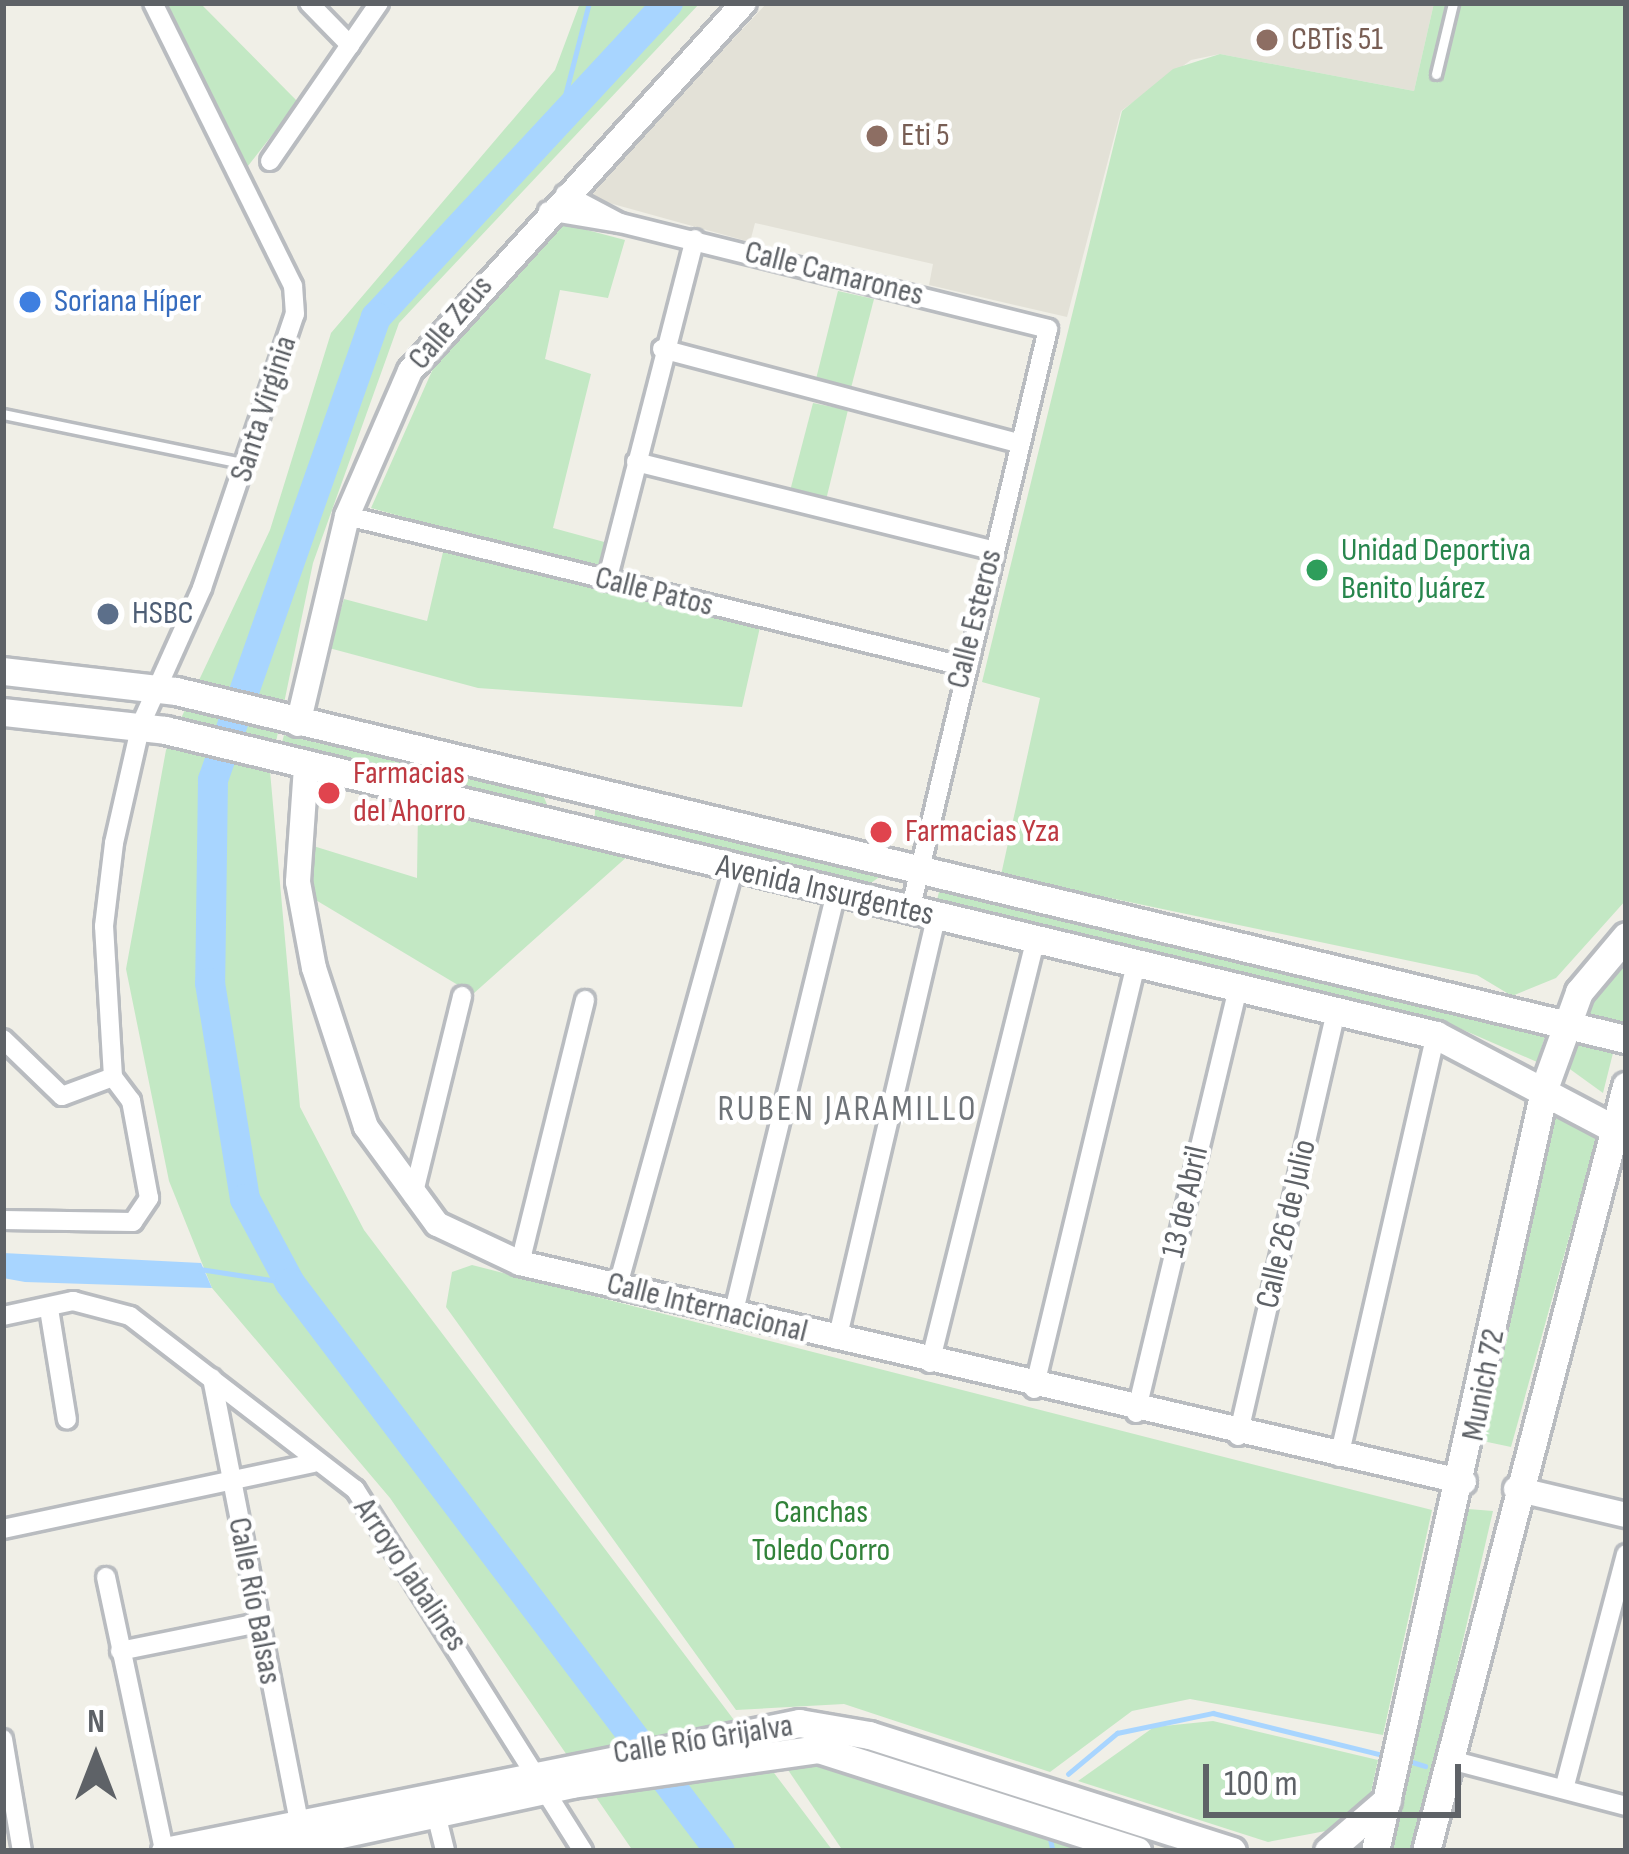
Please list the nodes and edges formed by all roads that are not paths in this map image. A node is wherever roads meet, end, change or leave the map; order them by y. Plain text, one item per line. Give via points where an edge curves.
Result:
1 (153, 3) edge
2 (309, 3) edge
3 (379, 3) edge
4 (744, 3) edge
5 (1453, 3) edge
6 (350, 45) junction
7 (1436, 74) dead end
8 (270, 161) dead end
9 (556, 203) junction
10 (695, 239) junction
11 (1048, 329) joint
12 (662, 349) junction
13 (3, 414) edge
14 (1019, 443) junction
15 (635, 462) junction
16 (247, 464) junction
17 (347, 516) junction
18 (992, 550) junction
19 (607, 581) junction
20 (963, 666) junction
21 (3, 671) edge
22 (166, 689) junction
23 (3, 712) edge
24 (298, 724) junction
25 (153, 727) junction
26 (295, 764) junction
27 (582, 791) junction
28 (573, 831) junction
29 (733, 869) junction
30 (918, 871) junction
31 (836, 892) junction
32 (923, 915) junction
33 (1626, 936) edge
34 (1035, 944) junction
35 (1135, 968) junction
36 (1237, 991) junction
37 (462, 996) dead end
38 (585, 1000) dead end
39 (1336, 1012) junction
40 (1562, 1024) junction
41 (1436, 1035) junction
42 (3, 1039) edge
43 (1626, 1039) edge
44 (113, 1077) junction
45 (1545, 1086) junction
46 (1626, 1086) edge
47 (1621, 1132) edge
48 (412, 1201) junction
49 (3, 1220) edge
50 (520, 1262) junction
51 (618, 1285) junction
52 (49, 1309) junction
53 (733, 1315) junction
54 (3, 1316) edge
55 (837, 1340) junction
56 (930, 1364) junction
57 (212, 1378) junction
58 (1034, 1389) junction
59 (1136, 1413) junction
60 (67, 1420) dead end
61 (1238, 1436) junction
62 (1339, 1457) junction
63 (313, 1463) junction
64 (1465, 1477) junction
65 (231, 1481) junction
66 (1517, 1487) junction
67 (1626, 1515) edge
68 (3, 1529) edge
69 (1626, 1554) edge
70 (106, 1577) dead end
71 (259, 1623) junction
72 (120, 1652) junction
73 (3, 1739) edge
74 (764, 1739) junction
75 (1447, 1759) junction
76 (556, 1777) junction
77 (1564, 1789) junction
78 (1390, 1796) junction
79 (1626, 1806) edge
80 (436, 1814) junction
81 (302, 1839) edge
82 (22, 1851) edge
83 (165, 1851) edge
84 (262, 1851) edge
85 (445, 1851) edge
86 (583, 1851) edge
87 (1137, 1851) edge
88 (1232, 1851) edge
89 (1328, 1851) edge
90 (1376, 1851) edge
91 (1426, 1851) edge

1 - 16 street, Santa Virginia via 296,301
2 - 6 street
3 - 6 street
4 - 9 street, Calle Zeus
5 - 7 lane
6 - 8 street
9 - 10 street, Calle Camarones
9 - 17 street, Calle Zeus via 428,344
10 - 11 street, Calle Camarones
10 - 12 street
11 - 14 street, Calle Esteros
12 - 14 street
12 - 15 street
13 - 16 lane
14 - 18 street, Calle Esteros
15 - 18 street
15 - 19 street
16 - 22 street, Santa Virginia
17 - 19 street, Calle Patos
17 - 24 street, Calle Zeus
18 - 20 street, Calle Esteros
19 - 20 street, Calle Patos
20 - 30 street, Calle Esteros
21 - 22 main road, Avenida Insurgentes
22 - 24 main road, Avenida Insurgentes
22 - 25 street, Santa Virginia
23 - 25 main road, Avenida Insurgentes
24 - 27 main road, Avenida Insurgentes
25 - 26 main road, Avenida Insurgentes
25 - 44 street, Santa Virginia via 104,926
26 - 28 main road, Avenida Insurgentes
26 - 48 street via 299,908 350,1088
27 - 28 main road
27 - 30 main road, Avenida Insurgentes
28 - 29 main road, Avenida Insurgentes
29 - 31 main road, Avenida Insurgentes
29 - 51 street
30 - 32 street, Calle Esteros
30 - 40 main road, Avenida Insurgentes
31 - 32 main road, Avenida Insurgentes
31 - 53 street
32 - 34 main road, Avenida Insurgentes
32 - 55 street, Calle Esteros
33 - 40 main road, Munich 72
34 - 35 main road, Avenida Insurgentes
34 - 56 street
35 - 36 main road, Avenida Insurgentes
35 - 58 street
36 - 39 main road, Avenida Insurgentes
36 - 59 street, 13 de Abril
37 - 48 street
38 - 50 street
39 - 41 main road, Avenida Insurgentes
39 - 61 street, Calle 26 de Julio
40 - 43 main road, Avenida Insurgentes
40 - 45 main road, Munich 72
41 - 45 main road, Avenida Insurgentes
41 - 62 street
42 - 44 street via 62,1096
44 - 49 street via 141,1137 144,1212 79,1226
45 - 47 main road, Avenida Insurgentes
45 - 64 main road, Munich 72
46 - 47 main road, Munich 72
47 - 66 main road, Munich 72
48 - 50 street, Calle Internacional
50 - 51 street, Calle Internacional
51 - 53 street, Calle Internacional
52 - 54 street, Arroyo Jabalines
52 - 57 street, Arroyo Jabalines via 73,1301 130,1316
52 - 60 street
53 - 55 street, Calle Internacional
55 - 56 street, Calle Internacional
56 - 58 street, Calle Internacional
57 - 63 street, Arroyo Jabalines
57 - 65 street, Calle Río Balsas
58 - 59 street, Calle Internacional
59 - 61 street, Calle Internacional
61 - 62 street, Calle Internacional
62 - 64 street, Calle Internacional
63 - 65 street
63 - 76 street, Arroyo Jabalines via 355,1490
64 - 66 main road
64 - 66 main road
64 - 78 main road, Munich 72
65 - 68 street
65 - 71 street, Calle Río Balsas
66 - 67 street
66 - 75 main road, Munich 72
69 - 77 street
70 - 72 street
71 - 72 street
71 - 81 street, Calle Río Balsas
72 - 83 street
73 - 82 street
74 - 76 main road, Calle Río Grijalva
74 - 87 main road, Calle Río Grijalva via 860,1755
74 - 88 main road, Calle Río Grijalva via 855,1731
75 - 77 street
75 - 91 main road, Munich 72
76 - 80 main road, Calle Río Grijalva
76 - 81 main road, Calle Río Grijalva
76 - 86 street, Arroyo Jabalines
77 - 79 street
78 - 89 main road
78 - 90 main road, Munich 72
80 - 81 main road, Calle Río Grijalva
80 - 85 street
81 - 83 main road, Calle Río Grijalva
81 - 84 main road, Calle Río Grijalva

